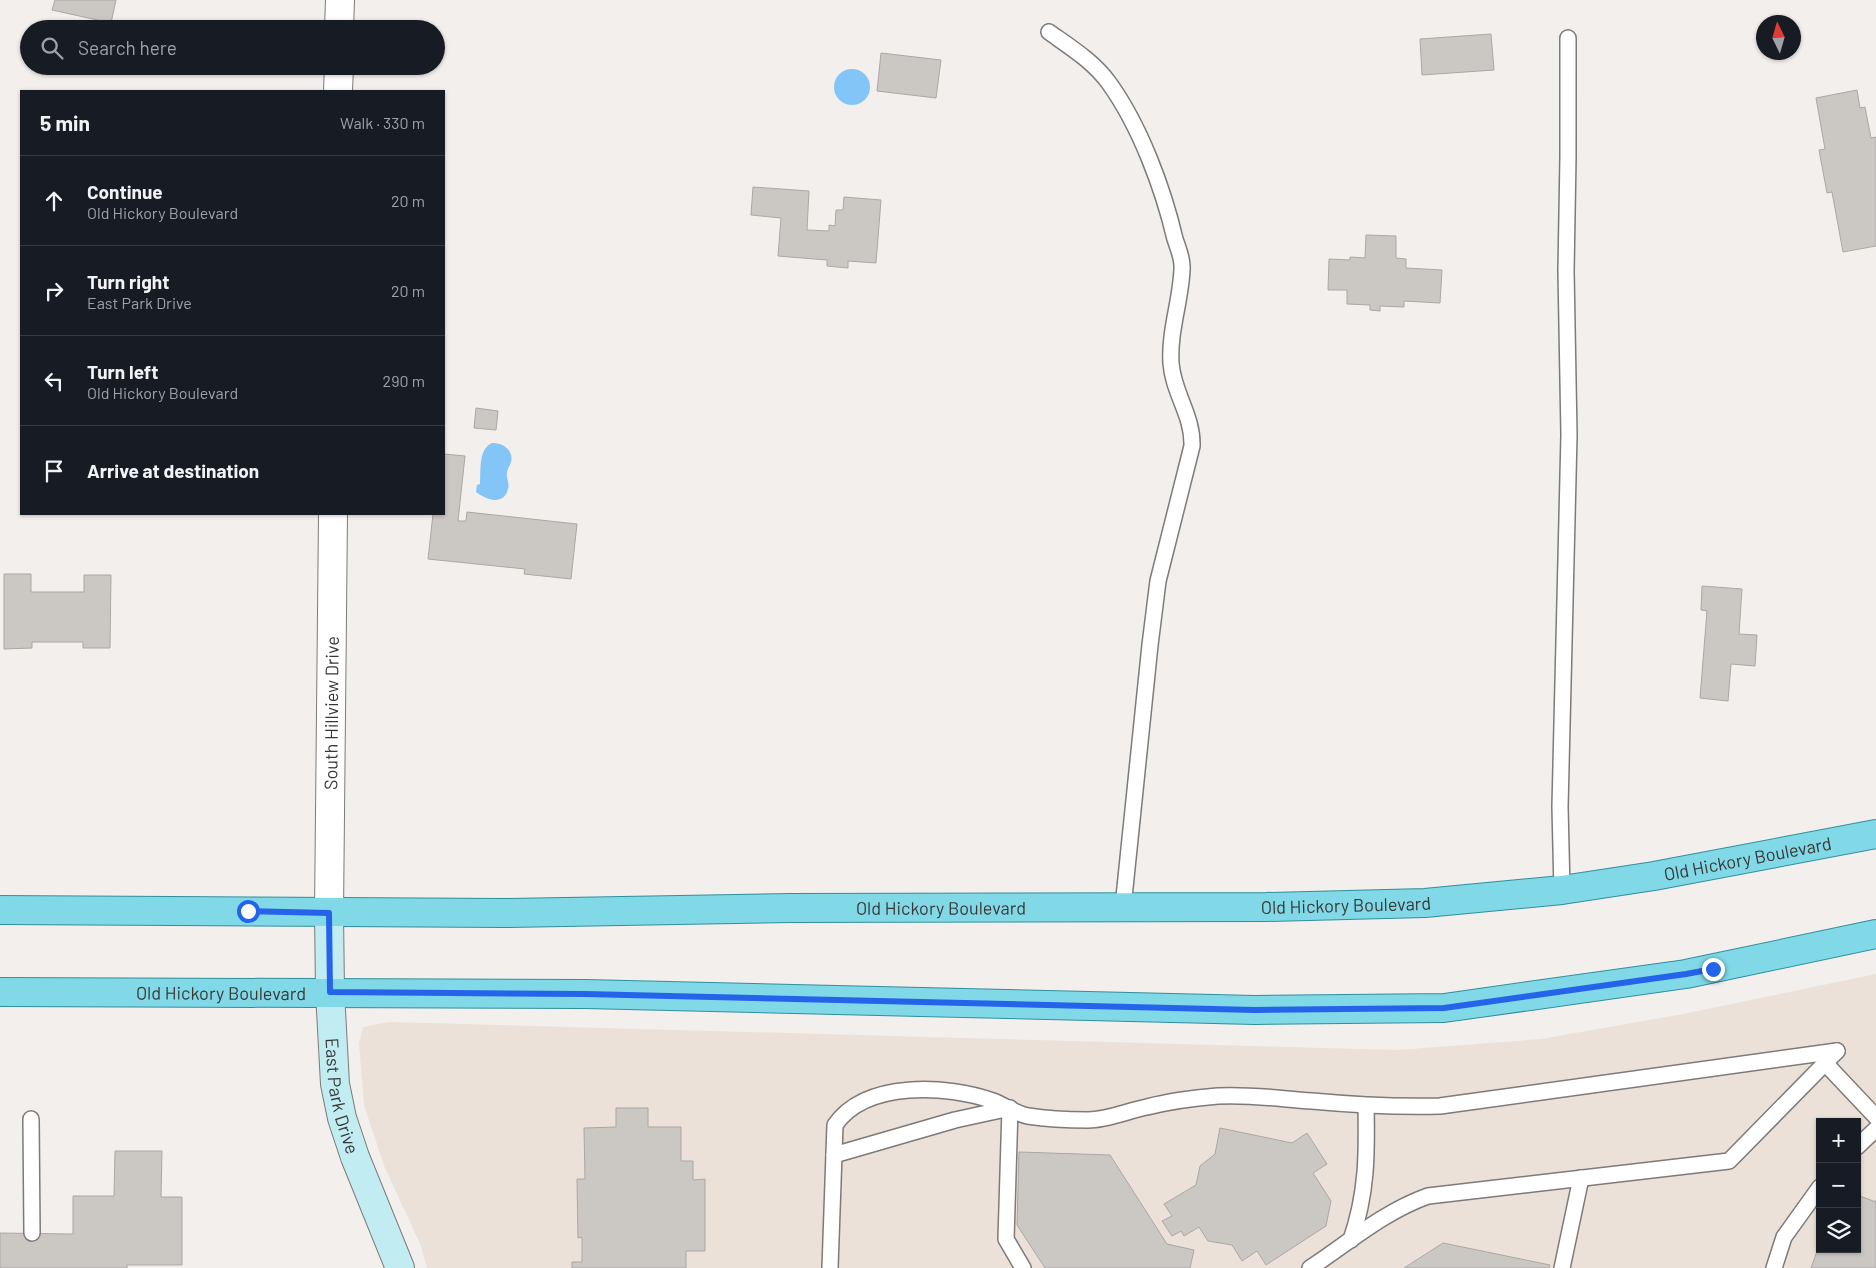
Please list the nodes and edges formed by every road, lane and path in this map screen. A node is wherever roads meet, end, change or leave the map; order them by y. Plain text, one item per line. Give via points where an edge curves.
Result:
1 (340, 0) edge
2 (339, 20) edge
3 (1048, 32) dead end
4 (1568, 38) dead end
5 (339, 75) edge
6 (338, 90) edge
7 (333, 515) edge
8 (1876, 834) edge
9 (1562, 890) junction
10 (1122, 908) junction
11 (0, 910) edge
12 (329, 913) junction
13 (1876, 934) edge
14 (0, 992) edge
15 (330, 992) junction
16 (1825, 1063) junction
17 (1366, 1106) junction
18 (1010, 1108) junction
19 (1876, 1117) edge
20 (31, 1118) dead end
21 (1876, 1129) edge
22 (1861, 1143) edge
23 (834, 1155) junction
24 (1581, 1178) junction
25 (1816, 1193) edge
26 (32, 1233) dead end
27 (1351, 1240) junction
28 (400, 1268) edge
29 (830, 1268) edge
30 (1023, 1268) edge
31 (1310, 1268) edge
32 (1562, 1268) edge
33 (1774, 1268) edge

1 - 2 street
3 - 10 lane via 1093,65 1109,82 1127,110 1161,193 1182,267 1171,363 1190,424 1192,446 1158,581
4 - 9 lane via 1566,271 1569,435 1561,788
5 - 6 street
7 - 12 street, South Hillview Drive
8 - 9 main road, Old Hickory Boulevard
9 - 10 main road, Old Hickory Boulevard via 1425,903
10 - 12 main road, Old Hickory Boulevard
11 - 12 main road, Old Hickory Boulevard
12 - 15 street, East Park Drive
13 - 15 main road, Old Hickory Boulevard via 1686,974 1444,1008 1255,1010 585,994
14 - 15 main road, Old Hickory Boulevard
15 - 28 street, East Park Drive via 335,1084 342,1118
16 - 17 lane via 1837,1051 1440,1106
16 - 19 lane
16 - 24 lane via 1729,1161
17 - 18 lane via 1220,1096 1165,1103 1090,1120 1026,1116
17 - 27 lane via 1367,1167 1363,1197
18 - 23 lane via 955,1120
18 - 23 lane via 966,1093 901,1090 879,1096 842,1116 835,1125
18 - 30 lane via 1006,1239
20 - 26 lane
21 - 22 lane
23 - 29 lane
24 - 27 lane via 1428,1196 1392,1212
24 - 32 lane
25 - 33 lane via 1784,1237
27 - 31 lane

